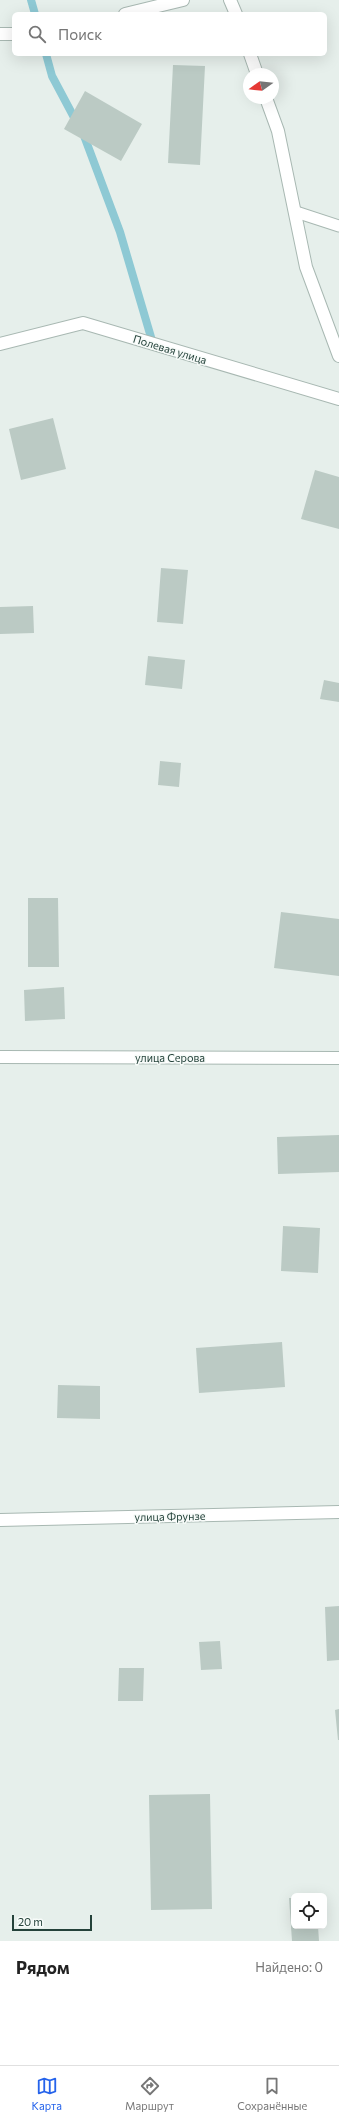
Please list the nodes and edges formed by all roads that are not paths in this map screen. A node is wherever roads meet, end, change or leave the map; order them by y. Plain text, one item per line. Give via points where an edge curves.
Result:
1 (183, 0) edge
2 (230, 0) edge
3 (133, 12) edge
4 (235, 12) edge
5 (0, 34) edge
6 (12, 34) edge
7 (251, 56) edge
8 (255, 68) edge
9 (268, 104) edge
10 (296, 212) junction
11 (339, 226) edge
12 (0, 344) edge
13 (339, 356) edge
14 (339, 399) edge
15 (0, 1057) edge
16 (339, 1058) edge
17 (339, 1512) edge
18 (0, 1520) edge

1 - 3 street
2 - 4 street
5 - 6 street
7 - 8 street
9 - 10 street via 278,131
10 - 11 lane
10 - 13 street via 306,266
12 - 14 street, Полевая улица via 83,323
15 - 16 street, улица Серова
17 - 18 street, улица Фрунзе

